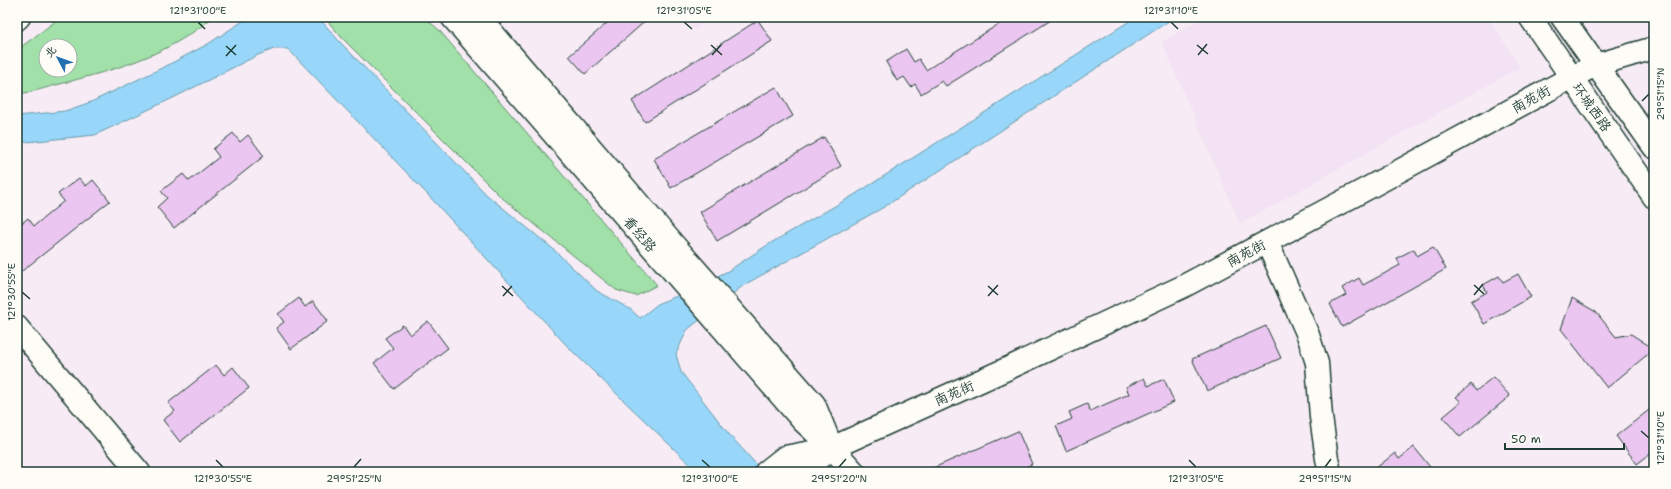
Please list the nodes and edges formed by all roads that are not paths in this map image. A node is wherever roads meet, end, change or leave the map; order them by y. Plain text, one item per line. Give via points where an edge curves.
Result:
1 (452, 17) edge
2 (479, 17) edge
3 (1530, 17) edge
4 (1562, 17) edge
5 (1654, 48) edge
6 (1596, 65) junction
7 (1572, 77) junction
8 (1654, 147) edge
9 (1654, 197) edge
10 (1267, 242) junction
11 (682, 267) junction
12 (17, 327) edge
13 (832, 448) junction
14 (773, 466) edge
15 (139, 472) edge
16 (804, 472) edge
17 (854, 472) edge
18 (1330, 472) edge

1 - 11 street, 看经路
2 - 11 street, 看经路
3 - 7 street, 环城西路
4 - 6 street, 环城西路
5 - 6 street, 南苑街
6 - 7 street, 南苑街
6 - 8 street, 环城西路
7 - 9 street, 环城西路
7 - 10 street, 南苑街
10 - 13 street, 南苑街 via 1182,287
10 - 18 street via 1308,335 1317,363 1326,459
11 - 13 street, 看经路 via 716,306 803,421
12 - 15 street
13 - 14 street, 南苑街 via 785,457
13 - 16 street, 南苑街
13 - 17 street, 看经路

